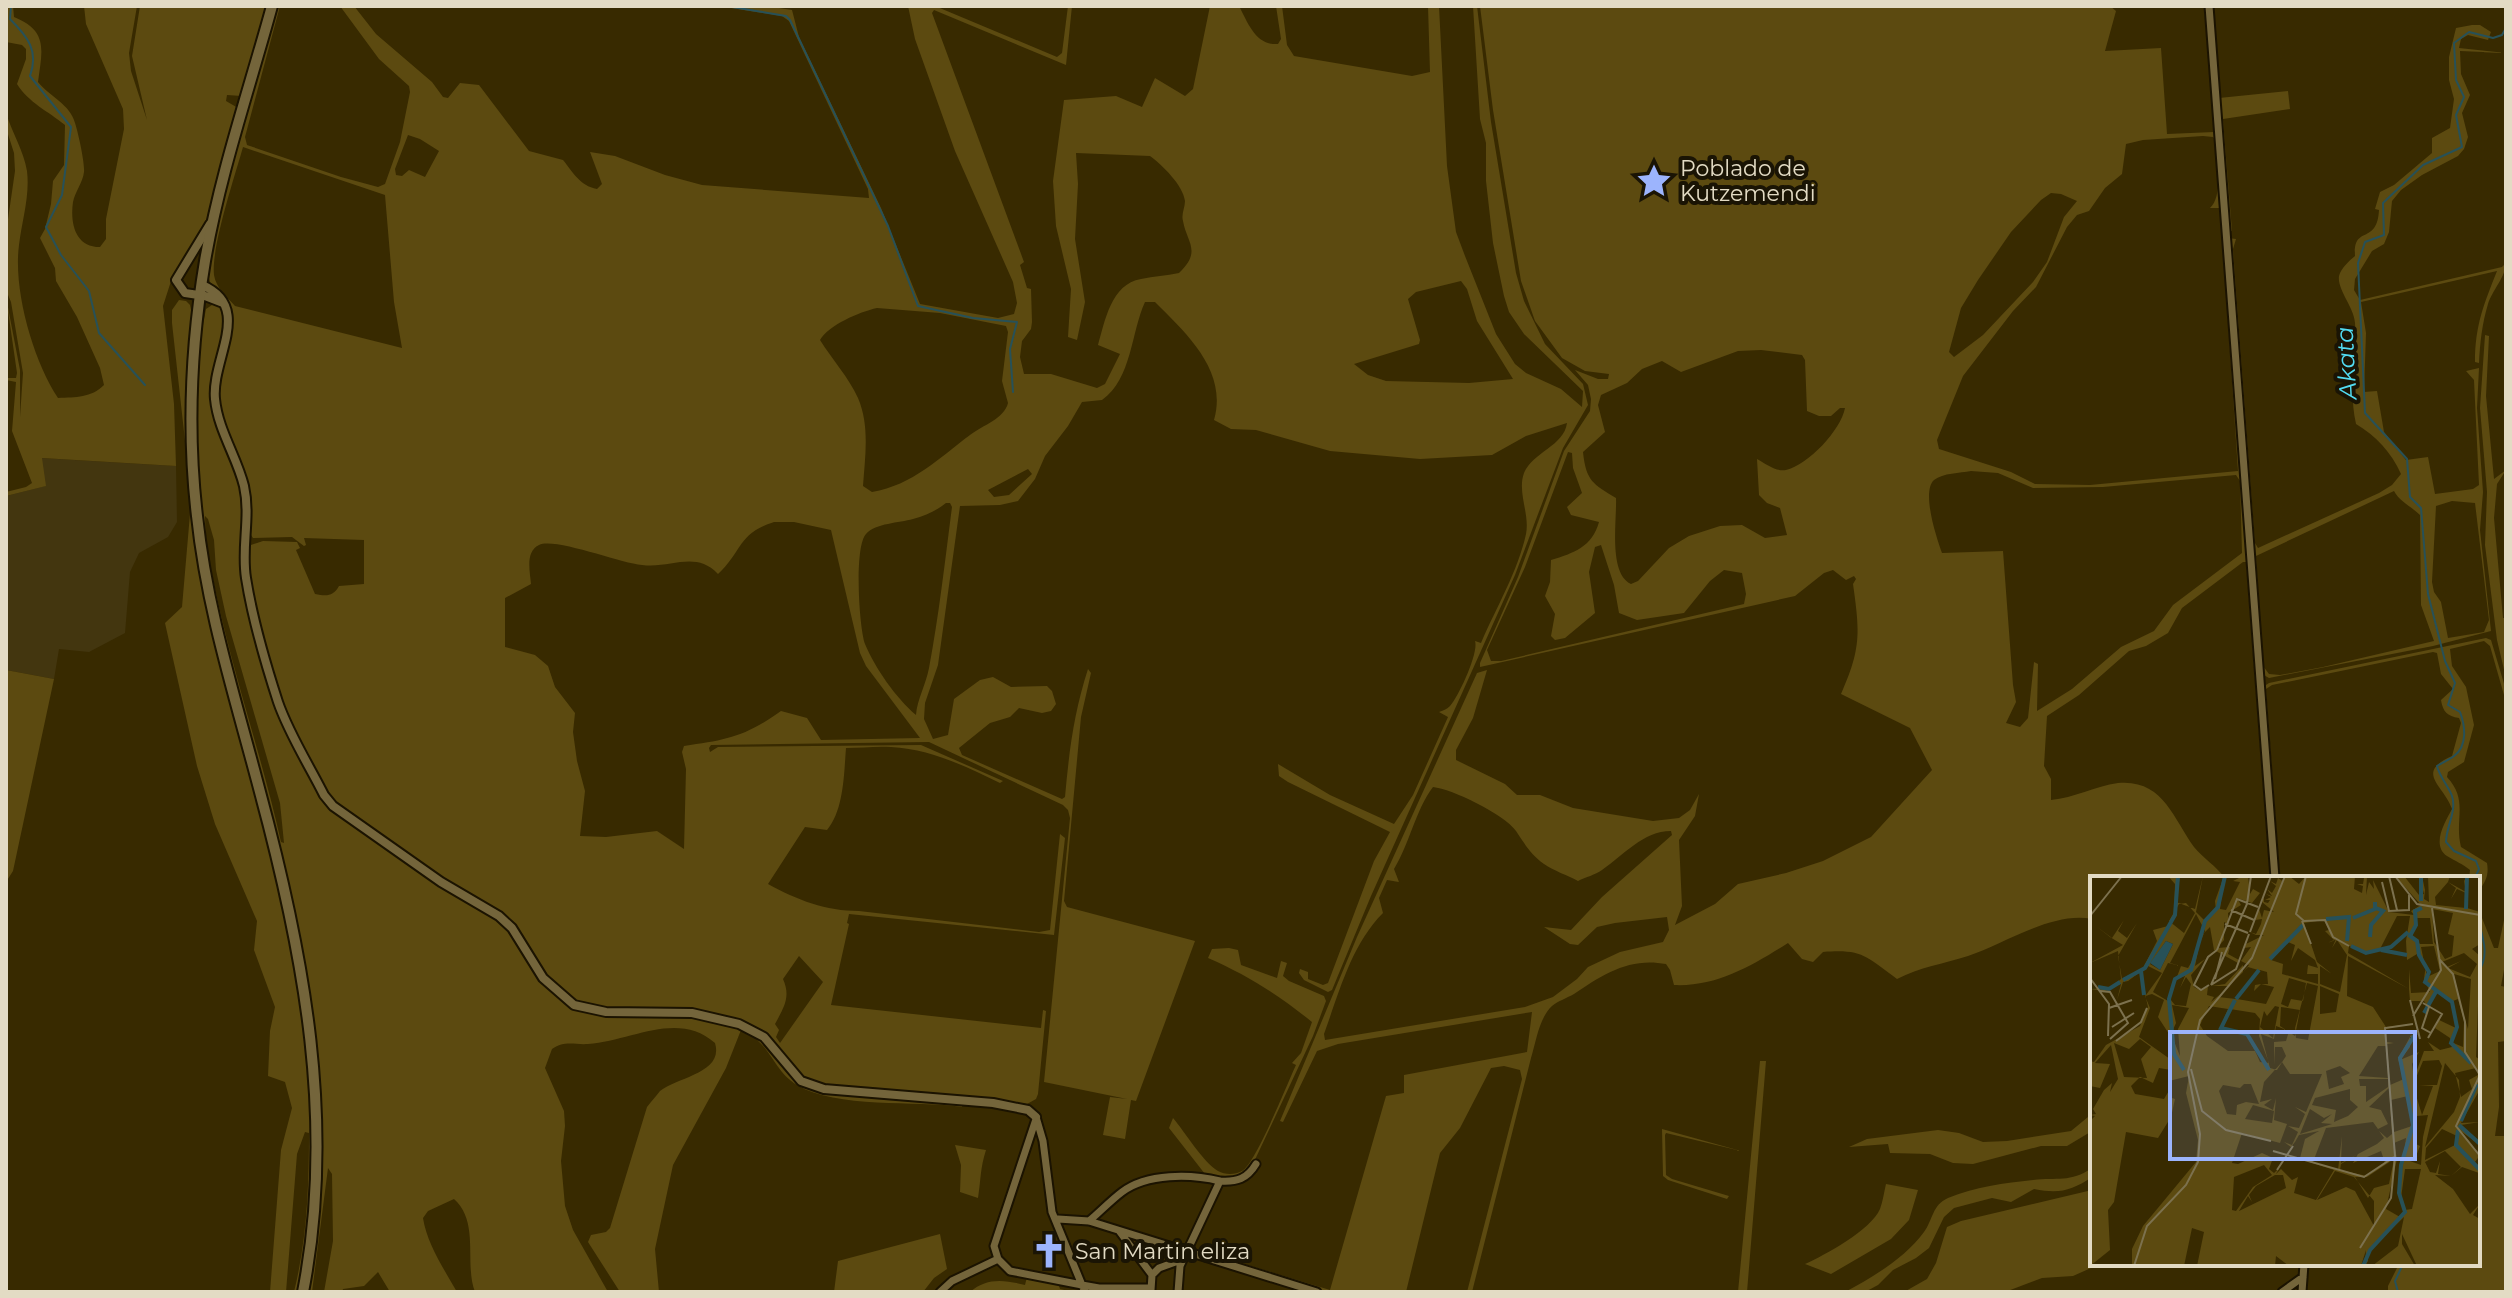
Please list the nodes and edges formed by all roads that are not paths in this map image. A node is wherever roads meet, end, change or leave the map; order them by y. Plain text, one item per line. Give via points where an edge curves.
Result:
1 (272, 6) edge
2 (2209, 6) edge
3 (215, 212) junction
4 (201, 290) junction
5 (214, 299) junction
6 (225, 305) junction
7 (197, 322) junction
8 (2275, 876) edge
9 (1036, 1117) junction
10 (1256, 1164) dead end
11 (1220, 1181) junction
12 (1058, 1219) junction
13 (1089, 1221) junction
14 (1120, 1232) junction
15 (1188, 1251) junction
16 (998, 1259) junction
17 (1183, 1259) junction
18 (2304, 1266) edge
19 (1152, 1275) junction
20 (2303, 1277) junction
21 (1084, 1289) edge
22 (1151, 1290) edge
23 (303, 1292) edge
24 (940, 1292) edge
25 (1178, 1292) edge
26 (1317, 1292) edge
27 (2282, 1292) edge
28 (2302, 1292) edge

1 - 3 main road
2 - 8 street
3 - 4 main road
3 - 4 street via 176,280 185,293
4 - 5 street
4 - 6 street via 220,296
4 - 7 main road
5 - 6 street
5 - 7 street
6 - 9 street via 229,323 215,396 244,489 248,587 279,703 333,806 499,916 543,978 574,1005 606,1012 692,1013 739,1024 764,1037 801,1081 824,1089 993,1103 1019,1107
7 - 23 main road via 191,440 204,569 285,888 312,1046 317,1175
9 - 12 street via 1052,1212
9 - 16 street via 994,1246
10 - 11 street via 1242,1179
11 - 13 street via 1196,1175 1133,1185
11 - 15 street
12 - 13 street
12 - 21 street
13 - 14 street
14 - 15 street
14 - 19 street
15 - 17 street
15 - 26 street
16 - 21 street via 1010,1271
16 - 24 street
17 - 19 street
17 - 25 street
18 - 20 street
19 - 22 street
20 - 27 street
20 - 28 street
21 - 22 street

